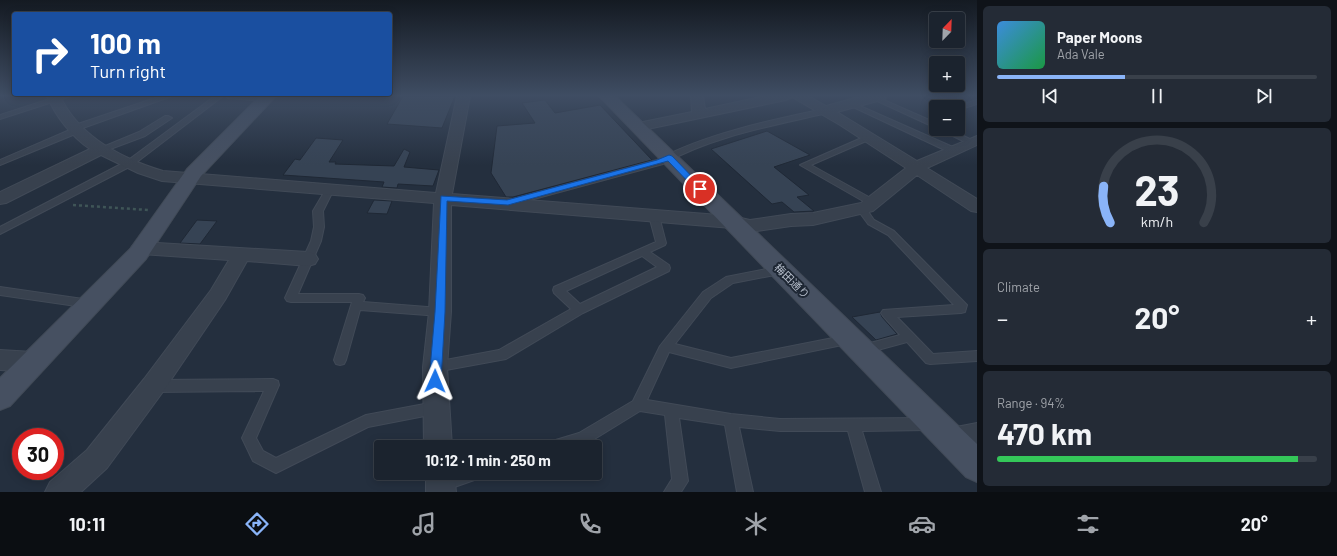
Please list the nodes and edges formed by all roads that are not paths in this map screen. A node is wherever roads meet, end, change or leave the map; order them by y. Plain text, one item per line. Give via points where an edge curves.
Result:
1 (70, 119) edge
2 (105, 119) edge
3 (166, 119) edge
4 (189, 119) edge
5 (247, 119) edge
6 (459, 119) edge
7 (630, 119) edge
8 (678, 119) edge
9 (786, 119) edge
10 (837, 119) edge
11 (884, 119) edge
12 (638, 127) junction
13 (76, 129) junction
14 (961, 136) edge
15 (869, 138) junction
16 (974, 141) edge
17 (102, 149) junction
18 (952, 150) junction
19 (669, 158) junction
20 (0, 163) edge
21 (130, 163) junction
22 (916, 168) junction
23 (189, 179) junction
24 (330, 189) junction
25 (443, 198) junction
26 (0, 199) edge
27 (508, 203) junction
28 (867, 206) junction
29 (977, 207) edge
30 (654, 216) junction
31 (732, 222) junction
32 (0, 231) edge
33 (141, 248) junction
34 (644, 252) junction
35 (242, 254) junction
36 (308, 259) junction
37 (781, 270) junction
38 (0, 290) edge
39 (90, 304) junction
40 (356, 306) junction
41 (579, 310) junction
42 (440, 312) junction
43 (910, 337) junction
44 (855, 345) junction
45 (666, 347) junction
46 (977, 356) edge
47 (0, 360) edge
48 (340, 360) dead end
49 (33, 362) junction
50 (435, 367) junction
51 (153, 386) junction
52 (0, 398) edge
53 (638, 405) junction
54 (435, 408) junction
55 (671, 410) junction
56 (731, 420) junction
57 (853, 425) junction
58 (943, 432) junction
59 (977, 435) edge
60 (437, 440) edge
61 (577, 440) edge
62 (977, 466) edge
63 (450, 480) edge
64 (440, 483) edge
65 (60, 492) edge
66 (672, 492) edge
67 (745, 492) edge
68 (873, 492) edge

1 - 13 street
2 - 13 lane
3 - 17 lane via 142,134
4 - 21 lane
5 - 23 street
6 - 25 street
7 - 12 street, 梅田通り
8 - 12 street
9 - 19 lane via 676,153
10 - 15 street
11 - 18 lane
12 - 19 street, 梅田通り
13 - 17 street
13 - 20 lane
14 - 16 lane
15 - 22 street
15 - 28 lane via 804,165
16 - 18 street
17 - 21 street
17 - 26 street
18 - 22 street
19 - 27 lane
19 - 31 street, 梅田通り
21 - 23 street via 150,173
21 - 32 lane
22 - 28 street
22 - 29 street
23 - 24 street
23 - 33 street
24 - 25 street
24 - 36 lane via 318,211 319,227
25 - 27 street
25 - 42 street
27 - 30 street
28 - 31 street via 813,219 750,226
28 - 43 lane via 871,222 891,233 961,305 961,309 887,313
30 - 31 street
30 - 34 lane via 661,243
31 - 37 street, 梅田通り
33 - 35 street
33 - 39 street
34 - 41 lane via 665,268
34 - 41 lane via 558,290
35 - 36 street
35 - 51 street via 218,295
36 - 40 lane via 291,298 359,298
37 - 44 street, 梅田通り
37 - 45 lane via 730,280 707,295
38 - 39 lane
39 - 49 street
40 - 42 lane
40 - 48 lane
41 - 50 lane via 502,355
42 - 50 street
43 - 44 lane
43 - 46 lane via 930,358
44 - 45 lane via 731,363
44 - 58 street, 梅田通り
45 - 53 lane
47 - 49 street
49 - 52 street
50 - 54 street
51 - 54 lane via 273,385 249,438 258,456 276,466 366,421
51 - 65 street via 96,459
53 - 55 lane
53 - 61 lane
54 - 60 street
55 - 56 lane
55 - 66 lane via 680,481
56 - 57 lane via 780,425
56 - 67 lane
57 - 58 lane via 909,425
57 - 68 lane
58 - 59 street
58 - 62 street, 梅田通り
63 - 64 lane

